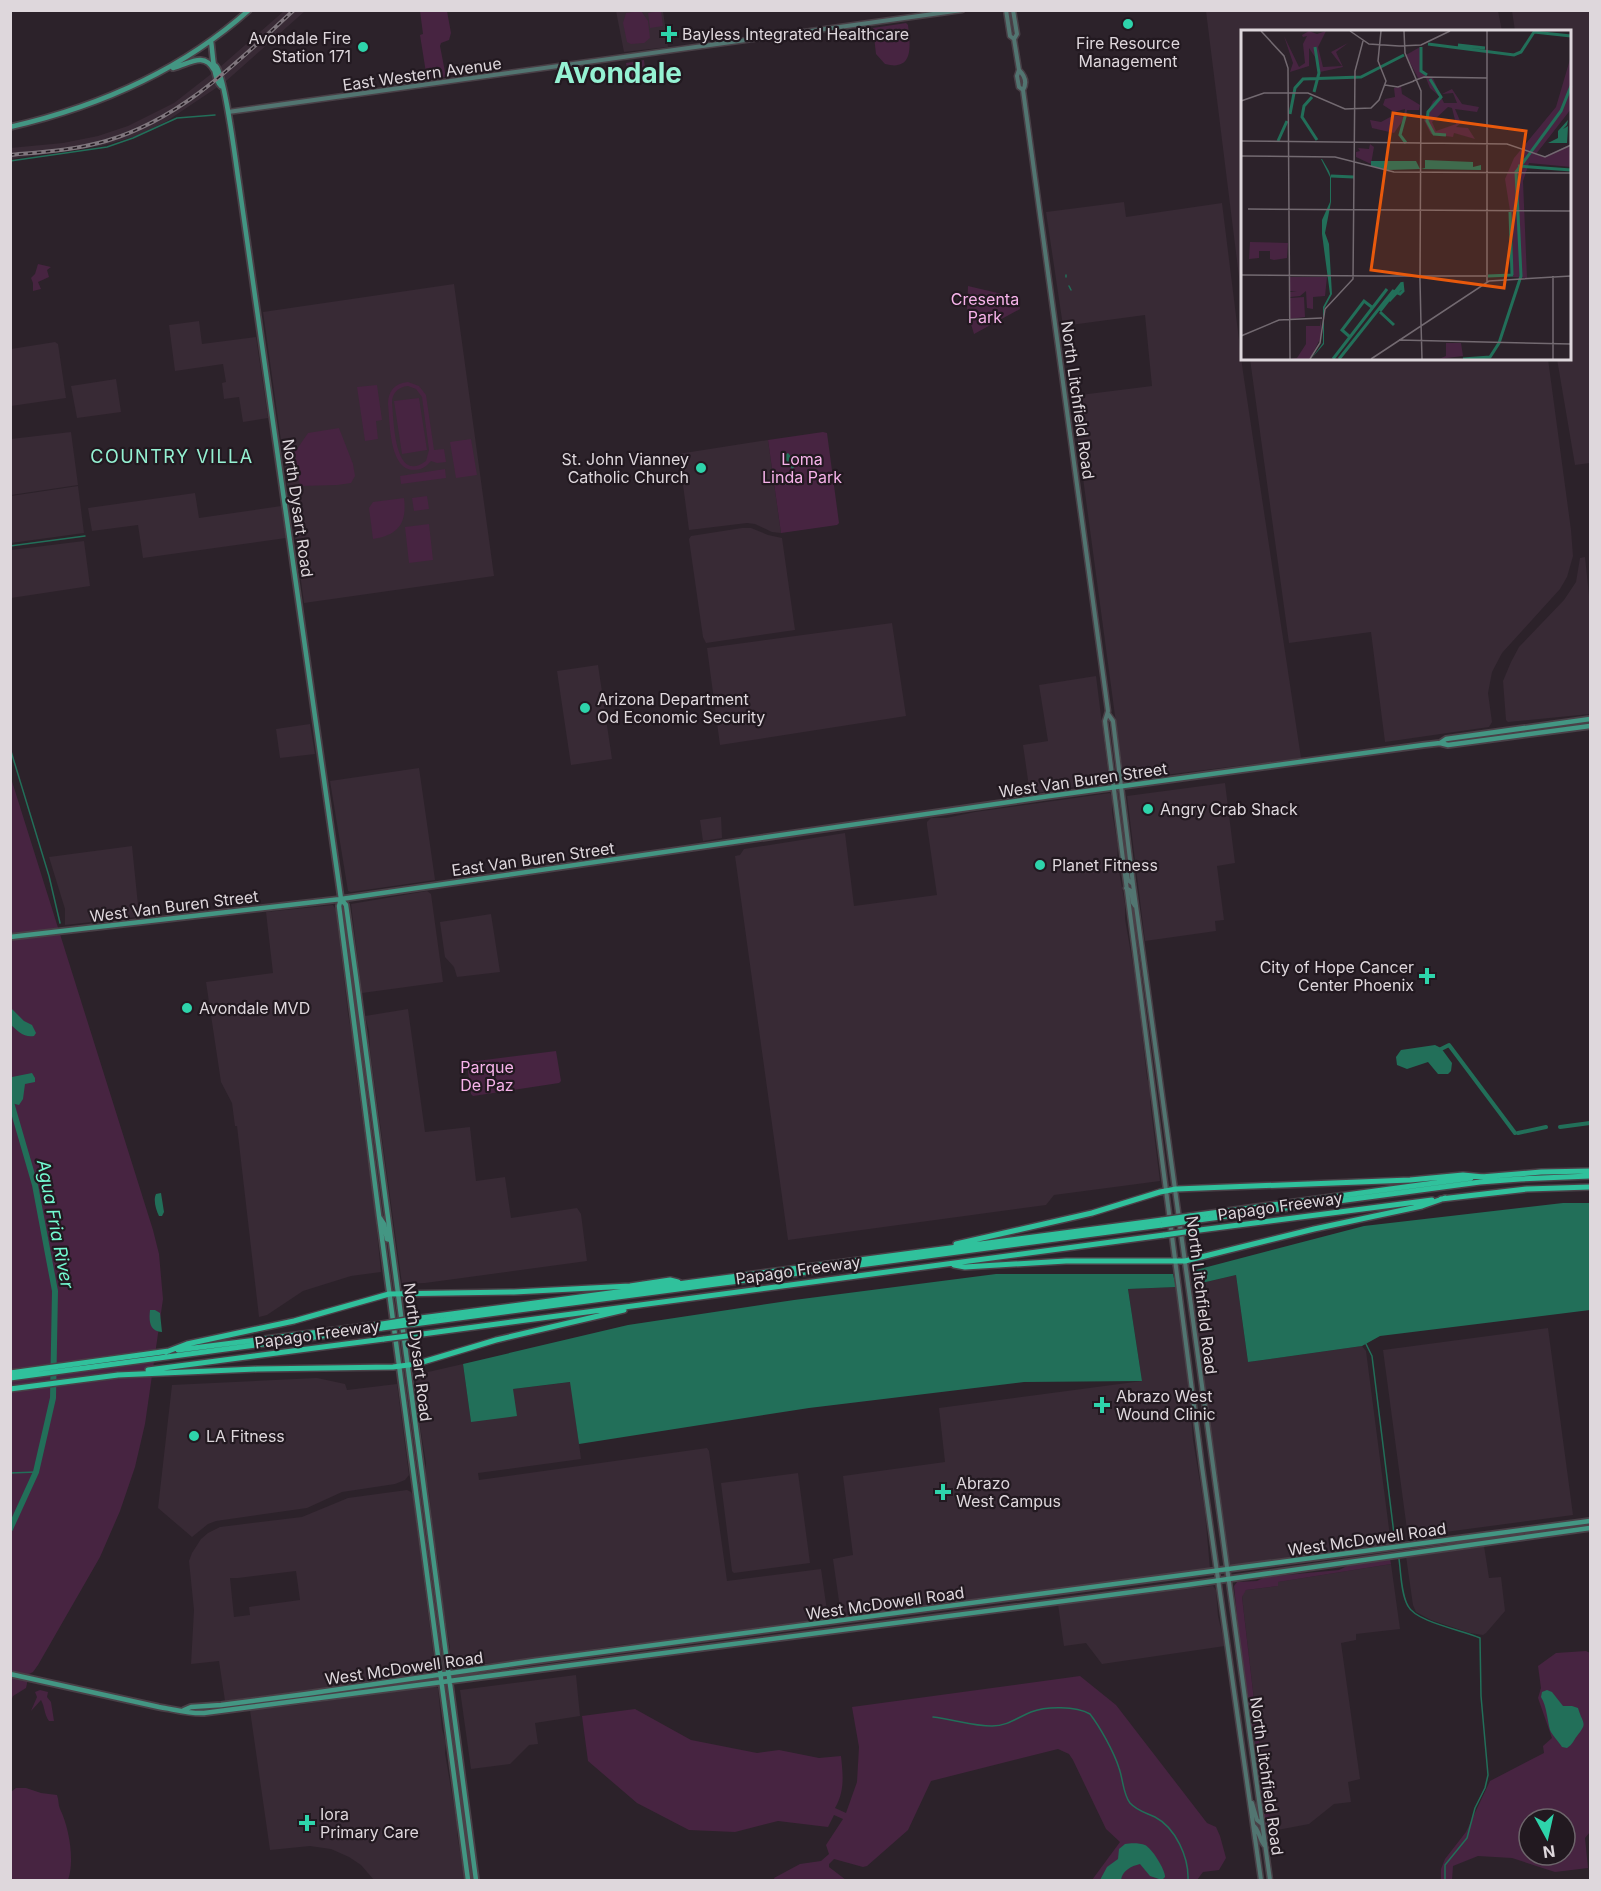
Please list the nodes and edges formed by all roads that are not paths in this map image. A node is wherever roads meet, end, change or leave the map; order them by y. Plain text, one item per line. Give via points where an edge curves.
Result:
1 (249, 10) edge
2 (962, 10) edge
3 (1006, 10) edge
4 (1013, 10) edge
5 (1014, 39) junction
6 (211, 41) junction
7 (215, 68) junction
8 (167, 69) junction
9 (228, 112) junction
10 (10, 127) edge
11 (1108, 713) junction
12 (1590, 719) edge
13 (1590, 726) edge
14 (1503, 731) junction
15 (1503, 738) junction
16 (1440, 743) junction
17 (1121, 786) junction
18 (1114, 787) junction
19 (729, 843) joint
20 (1122, 862) junction
21 (1133, 884) junction
22 (1126, 888) junction
23 (341, 899) junction
24 (1136, 906) junction
25 (10, 937) edge
26 (1590, 1172) edge
27 (1590, 1176) edge
28 (1484, 1177) junction
29 (1590, 1187) edge
30 (1176, 1189) junction
31 (1166, 1190) junction
32 (1373, 1194) junction
33 (1444, 1198) junction
34 (378, 1216) junction
35 (1162, 1222) junction
36 (391, 1240) junction
37 (938, 1249) junction
38 (1185, 1261) junction
39 (1176, 1263) junction
40 (947, 1264) junction
41 (684, 1283) junction
42 (400, 1293) junction
43 (389, 1294) junction
44 (638, 1305) junction
45 (413, 1322) junction
46 (166, 1355) junction
47 (409, 1365) junction
48 (399, 1366) junction
49 (163, 1371) junction
50 (10, 1372) edge
51 (10, 1377) edge
52 (10, 1389) edge
53 (1590, 1521) edge
54 (1556, 1526) junction
55 (1590, 1528) edge
56 (1557, 1533) junction
57 (1481, 1535) junction
58 (1483, 1543) junction
59 (1411, 1545) junction
60 (1412, 1553) junction
61 (1226, 1570) junction
62 (1216, 1572) junction
63 (1228, 1579) junction
64 (1218, 1581) junction
65 (1110, 1586) junction
66 (1112, 1595) junction
67 (640, 1647) junction
68 (641, 1656) junction
69 (10, 1674) edge
70 (447, 1674) junction
71 (440, 1678) junction
72 (448, 1680) junction
73 (1250, 1736) junction
74 (1242, 1737) junction
75 (1250, 1800) junction
76 (1262, 1824) junction
77 (1254, 1826) junction
78 (1265, 1846) junction
79 (468, 1881) edge
80 (476, 1881) edge
81 (1261, 1881) edge
82 (1270, 1881) edge

1 - 6 main road
2 - 9 main road, East Western Avenue
3 - 5 main road, North Litchfield Road via 1010,36
4 - 5 main road, North Litchfield Road via 1017,34
5 - 11 main road, North Litchfield Road via 1026,86 1023,90
6 - 7 main road, North Dysart Road
6 - 8 main road
7 - 8 main road via 199,58
7 - 9 main road, North Dysart Road
8 - 10 main road via 86,104
9 - 23 main road, North Dysart Road
11 - 17 main road, North Litchfield Road via 1113,721
11 - 18 main road, North Litchfield Road via 1105,721
12 - 14 main road, West Van Buren Street
13 - 15 main road, West Van Buren Street
14 - 15 main road
14 - 16 main road, West Van Buren Street
15 - 16 main road, West Van Buren Street
16 - 17 main road, West Van Buren Street
17 - 18 main road, West Van Buren Street
17 - 21 main road, North Litchfield Road
18 - 19 main road, West Van Buren Street
18 - 20 main road, North Litchfield Road
19 - 23 main road, East Van Buren Street
20 - 21 main road
20 - 22 main road, North Litchfield Road
21 - 24 main road, North Litchfield Road
22 - 24 main road
22 - 31 main road, North Litchfield Road
23 - 25 main road, West Van Buren Street
23 - 34 main road, North Dysart Road
23 - 36 main road, North Dysart Road via 346,905 349,925
24 - 30 main road, North Litchfield Road
26 - 28 highway, Papago Freeway
27 - 32 highway via 1510,1179
28 - 30 highway
28 - 32 highway, Papago Freeway
29 - 33 highway, Papago Freeway
30 - 31 highway
30 - 38 main road, North Litchfield Road
31 - 37 highway via 1092,1213
31 - 39 main road, North Litchfield Road
32 - 35 highway, Papago Freeway, bridge
33 - 38 highway
33 - 40 highway, Papago Freeway, bridge
34 - 36 main road via 387,1239
34 - 43 main road, North Dysart Road
35 - 37 highway, Papago Freeway
35 - 45 highway
36 - 42 main road, North Dysart Road
37 - 41 highway, Papago Freeway
38 - 39 highway
38 - 61 main road, North Litchfield Road
39 - 40 highway
39 - 62 main road, North Litchfield Road
40 - 44 highway, Papago Freeway
41 - 42 highway via 670,1280 514,1292
41 - 45 highway, Papago Freeway
42 - 43 highway
42 - 47 main road, North Dysart Road
43 - 46 highway via 321,1315 187,1344
43 - 48 main road, North Dysart Road
44 - 47 highway
44 - 49 highway, Papago Freeway, bridge
45 - 46 highway, Papago Freeway, bridge
46 - 50 highway, Papago Freeway
46 - 51 highway
47 - 48 highway
47 - 70 main road, North Dysart Road
48 - 49 highway
48 - 71 main road, North Dysart Road
49 - 52 highway, Papago Freeway
53 - 54 main road, West McDowell Road
54 - 56 main road
54 - 57 main road, West McDowell Road
55 - 56 main road, West McDowell Road
56 - 58 main road, West McDowell Road
57 - 58 main road
57 - 59 main road, West McDowell Road
58 - 60 main road, West McDowell Road
59 - 60 main road
59 - 61 main road, West McDowell Road
60 - 63 main road, West McDowell Road
61 - 62 main road, West McDowell Road
61 - 63 main road, North Litchfield Road
62 - 64 main road, North Litchfield Road
62 - 65 main road, West McDowell Road
63 - 64 main road, West McDowell Road
63 - 73 main road, North Litchfield Road
64 - 66 main road, West McDowell Road
64 - 74 main road, North Litchfield Road
65 - 66 main road
65 - 67 main road, West McDowell Road
66 - 68 main road, West McDowell Road
67 - 68 main road
67 - 70 main road, West McDowell Road
68 - 72 main road, West McDowell Road
69 - 71 main road, West McDowell Road via 184,1710
70 - 71 main road, West McDowell Road
70 - 72 main road, North Dysart Road
71 - 72 main road, West McDowell Road
71 - 79 main road, North Dysart Road
72 - 80 main road, North Dysart Road
73 - 74 main road
73 - 76 main road, North Litchfield Road
74 - 75 main road, North Litchfield Road
75 - 76 main road
75 - 77 main road, North Litchfield Road
76 - 78 main road, North Litchfield Road
77 - 78 main road
77 - 81 main road, North Litchfield Road
78 - 82 main road, North Litchfield Road

